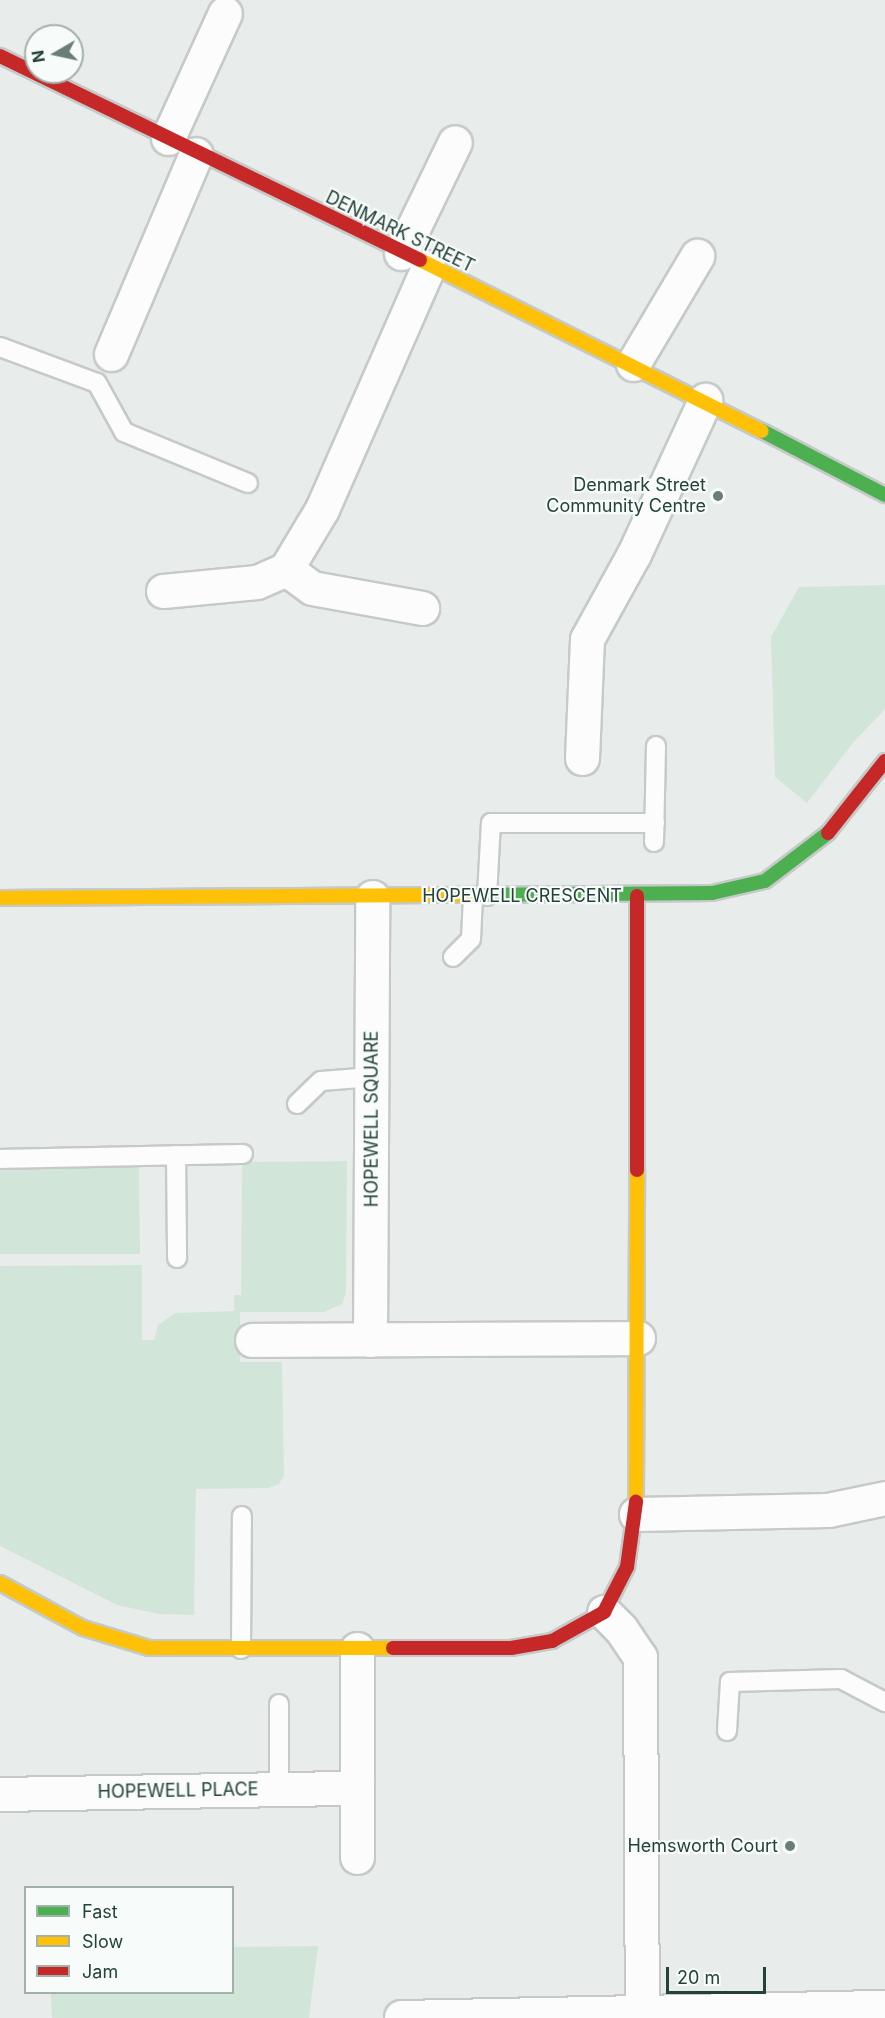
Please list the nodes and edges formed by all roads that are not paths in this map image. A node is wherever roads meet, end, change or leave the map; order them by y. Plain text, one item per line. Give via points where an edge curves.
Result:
1 (225, 13) dead end
2 (0, 56) edge
3 (455, 142) dead end
4 (182, 146) junction
5 (697, 256) dead end
6 (415, 260) junction
7 (0, 347) edge
8 (111, 354) dead end
9 (633, 364) junction
10 (705, 400) junction
11 (248, 483) dead end
12 (885, 495) edge
13 (286, 569) junction
14 (163, 591) dead end
15 (422, 608) dead end
16 (656, 746) dead end
17 (582, 758) dead end
18 (885, 761) edge
19 (655, 823) junction
20 (654, 842) dead end
21 (480, 896) junction
22 (637, 896) junction
23 (0, 897) edge
24 (372, 897) junction
25 (453, 957) dead end
26 (373, 1077) junction
27 (297, 1104) dead end
28 (243, 1154) dead end
29 (176, 1155) junction
30 (0, 1159) edge
31 (177, 1258) dead end
32 (638, 1338) junction
33 (252, 1340) dead end
34 (370, 1340) junction
35 (885, 1498) edge
36 (636, 1514) junction
37 (242, 1516) dead end
38 (0, 1583) edge
39 (604, 1612) junction
40 (241, 1649) junction
41 (357, 1649) junction
42 (885, 1702) edge
43 (279, 1704) dead end
44 (727, 1731) dead end
45 (356, 1788) junction
46 (279, 1789) junction
47 (0, 1794) edge
48 (357, 1857) dead end
49 (885, 2007) edge
50 (642, 2012) junction
51 (401, 2017) edge

1 - 4 street
2 - 4 street, DENMARK STREET
3 - 6 street
4 - 6 street, DENMARK STREET
4 - 8 street
5 - 9 street
6 - 9 street, DENMARK STREET
6 - 13 street via 322,509
7 - 11 lane via 97,383 124,432
9 - 10 street, DENMARK STREET
10 - 12 street, DENMARK STREET
10 - 17 street via 634,554 587,639
13 - 14 street via 257,582
13 - 15 street via 312,588
16 - 19 lane
18 - 22 street via 833,829 765,881 712,893
19 - 20 lane
19 - 21 lane via 491,823
21 - 22 street, HOPEWELL CRESCENT
21 - 24 street, HOPEWELL CRESCENT
21 - 25 lane via 471,939
22 - 32 street, HOPEWELL CRESCENT
23 - 24 street, HOPEWELL CRESCENT
24 - 26 street, HOPEWELL SQUARE
26 - 27 lane via 321,1080
26 - 34 street, HOPEWELL SQUARE
28 - 29 lane
29 - 30 lane
29 - 31 lane
32 - 34 street
32 - 36 street, HOPEWELL CRESCENT
33 - 34 street
35 - 36 street via 828,1510
36 - 39 street, HOPEWELL CRESCENT via 627,1567
37 - 40 lane
38 - 40 street via 83,1628 149,1648
39 - 41 street via 552,1641 510,1648
39 - 50 street via 640,1657
40 - 41 street
41 - 45 street
42 - 44 lane via 841,1679 730,1682
43 - 46 lane
45 - 46 street, HOPEWELL PLACE
45 - 48 street
46 - 47 street, HOPEWELL PLACE
49 - 50 street
50 - 51 street

